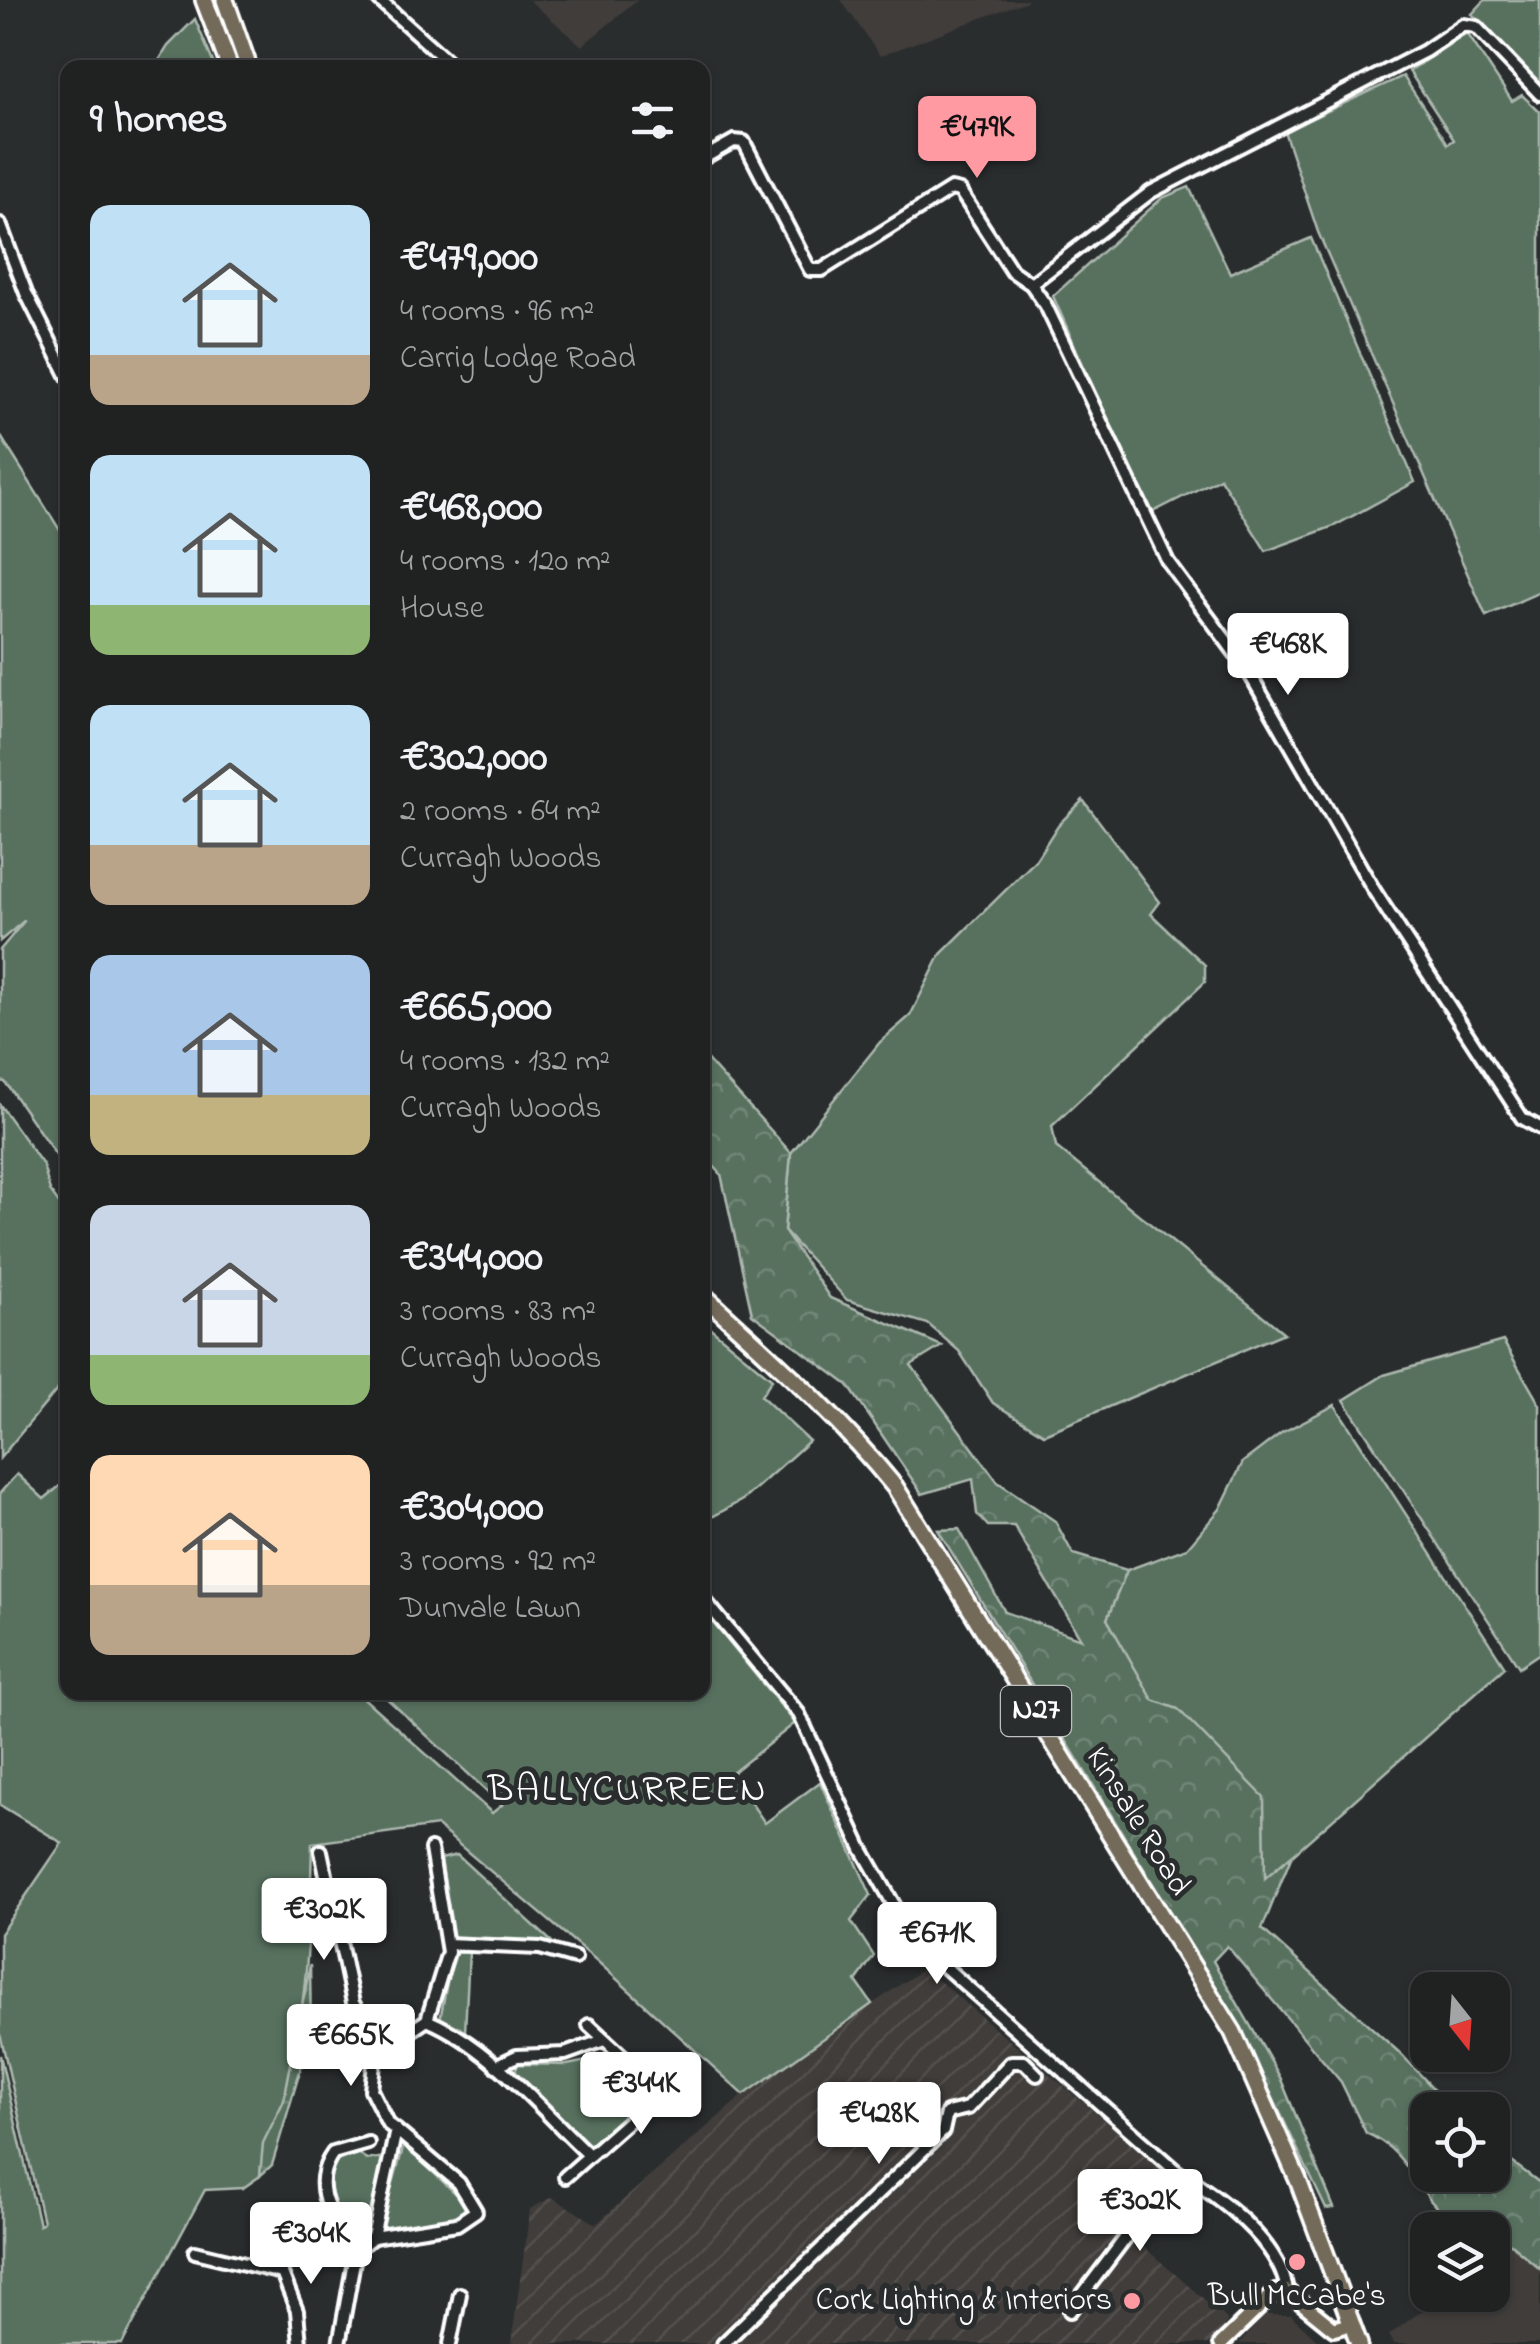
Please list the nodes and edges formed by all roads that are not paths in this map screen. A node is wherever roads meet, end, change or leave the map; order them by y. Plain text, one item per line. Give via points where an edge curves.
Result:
1 (204, 0) edge
2 (225, 0) edge
3 (378, 0) edge
4 (227, 60) edge
5 (246, 60) edge
6 (446, 60) edge
7 (1540, 94) edge
8 (710, 154) edge
9 (0, 224) edge
10 (816, 270) junction
11 (817, 284) dead end
12 (1031, 284) junction
13 (60, 361) edge
14 (1540, 1128) edge
15 (710, 1301) edge
16 (710, 1607) edge
17 (431, 1849) dead end
18 (321, 1851) dead end
19 (447, 1944) junction
20 (576, 1958) dead end
21 (427, 2020) junction
22 (588, 2025) dead end
23 (368, 2036) junction
24 (604, 2040) junction
25 (321, 2043) dead end
26 (381, 2051) junction
27 (496, 2066) junction
28 (690, 2068) dead end
29 (1038, 2074) dead end
30 (662, 2092) junction
31 (396, 2130) junction
32 (368, 2144) dead end
33 (588, 2155) junction
34 (1176, 2171) junction
35 (565, 2177) dead end
36 (372, 2237) junction
37 (356, 2250) junction
38 (195, 2252) dead end
39 (1288, 2291) junction
40 (460, 2294) dead end
41 (1070, 2311) dead end
42 (1351, 2324) junction
43 (300, 2344) edge
44 (339, 2344) edge
45 (450, 2344) edge
46 (723, 2344) edge
47 (1221, 2344) edge
48 (1359, 2344) edge

1 - 4 highway
2 - 5 highway
3 - 6 street
7 - 12 street via 1476,26 1463,26 1151,192
8 - 10 street via 734,140 744,142 804,261
9 - 13 street
10 - 11 street
10 - 12 street via 950,190 960,191 1012,272
12 - 14 street via 1088,388 1168,562 1247,669 1375,892 1522,1118
15 - 42 highway, Kinsale Road / N27 via 846,1426 895,1487 992,1641 1232,2032 1298,2180
16 - 34 street via 800,1714 862,1849 928,1952
17 - 19 street
18 - 23 street via 353,2003
19 - 20 street via 536,1948
19 - 21 street
21 - 26 street
21 - 27 street
22 - 24 street
23 - 25 street
23 - 26 street
24 - 27 street via 566,2054 516,2056
24 - 30 street
26 - 31 street via 371,2090
27 - 33 street
28 - 30 street
29 - 46 street via 1024,2062 1011,2062 968,2108 948,2113 943,2130
30 - 33 street
31 - 36 street
31 - 36 street via 458,2183 476,2211 459,2223
32 - 37 street via 333,2153 321,2171 320,2192
33 - 35 street
34 - 39 street via 1204,2188 1278,2261
34 - 41 street
36 - 37 street
37 - 44 street
38 - 43 street via 282,2272
39 - 42 main road via 1334,2329
39 - 47 main road via 1265,2298
40 - 45 street
42 - 48 highway, Kinsale Road / N27

